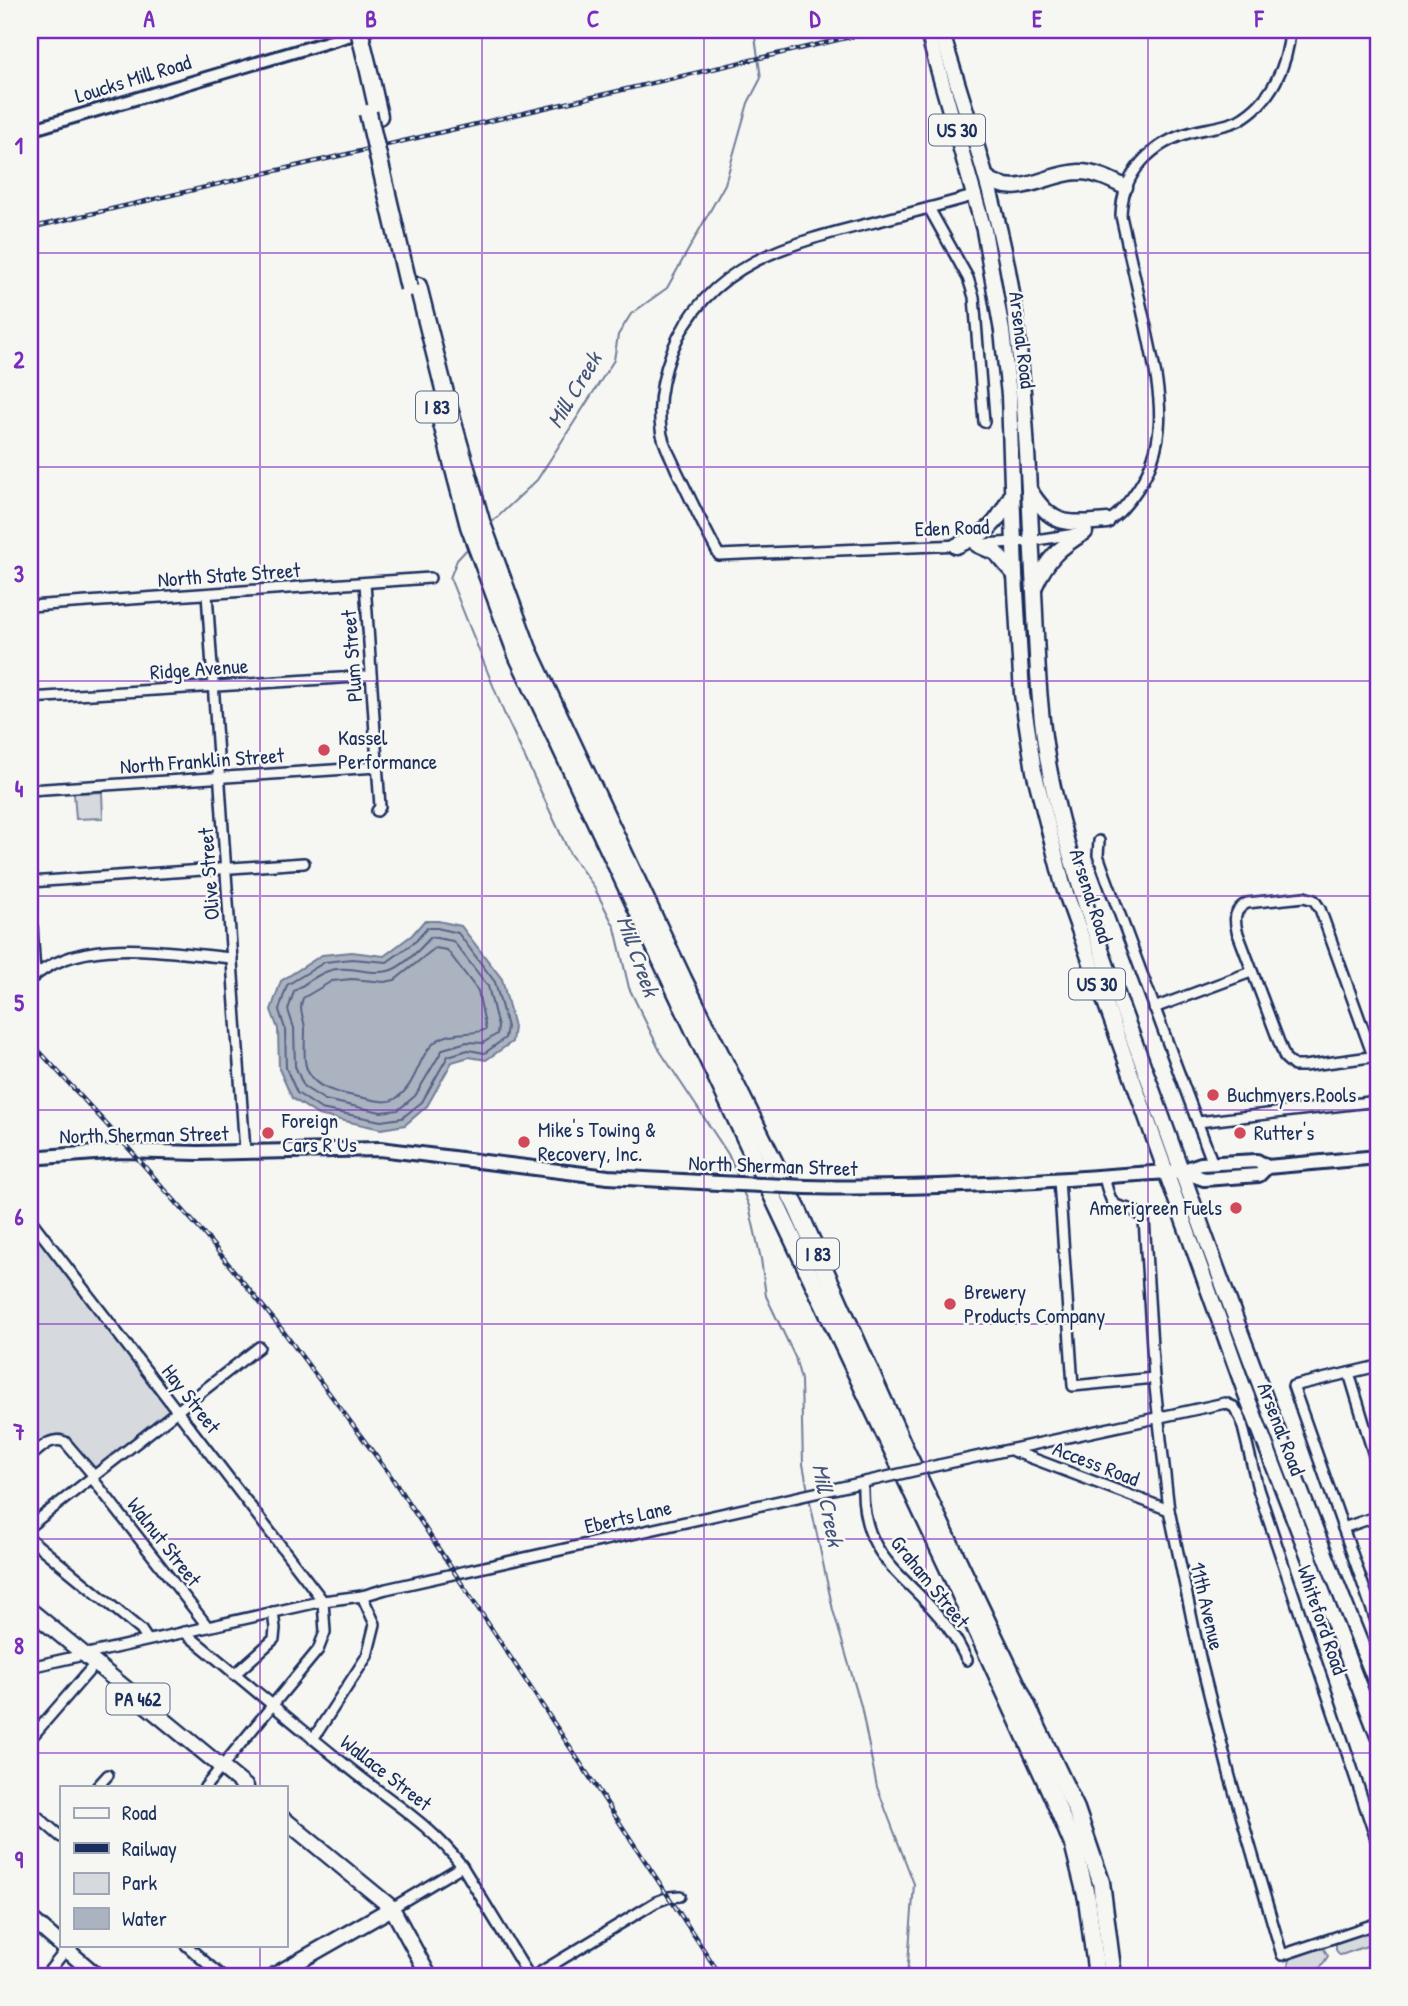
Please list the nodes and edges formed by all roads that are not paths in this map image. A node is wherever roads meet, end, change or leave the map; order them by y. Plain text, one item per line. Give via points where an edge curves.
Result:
1 (348, 30) edge
2 (359, 30) edge
3 (368, 30) edge
4 (927, 30) edge
5 (941, 30) edge
6 (1290, 30) edge
7 (944, 63) junction
8 (362, 67) junction
9 (30, 130) edge
10 (986, 177) junction
11 (1125, 187) junction
12 (976, 195) junction
13 (929, 208) junction
14 (984, 422) dead end
15 (1028, 489) junction
16 (1012, 493) junction
17 (1107, 521) junction
18 (1085, 532) junction
19 (1030, 541) junction
20 (1014, 542) junction
21 (978, 545) junction
22 (956, 546) junction
23 (484, 549) junction
24 (1015, 575) junction
25 (430, 578) dead end
26 (365, 583) junction
27 (1034, 589) junction
28 (207, 594) junction
29 (30, 606) edge
30 (371, 676) junction
31 (213, 686) junction
32 (30, 698) edge
33 (377, 767) junction
34 (219, 777) junction
35 (30, 790) edge
36 (377, 811) dead end
37 (1099, 841) dead end
38 (304, 863) dead end
39 (226, 869) junction
40 (30, 882) edge
41 (30, 892) edge
42 (232, 958) junction
43 (1251, 972) junction
44 (32, 978) edge
45 (1154, 1008) junction
46 (1375, 1056) edge
47 (1378, 1101) edge
48 (1198, 1122) junction
49 (246, 1152) junction
50 (1378, 1157) edge
51 (30, 1158) edge
52 (1213, 1164) junction
53 (1267, 1167) junction
54 (1181, 1171) junction
55 (1164, 1172) junction
56 (1104, 1176) junction
57 (1059, 1180) junction
58 (30, 1219) edge
59 (259, 1347) dead end
60 (1378, 1366) edge
61 (1349, 1373) junction
62 (1154, 1378) junction
63 (1234, 1406) joint
64 (177, 1410) junction
65 (1158, 1417) junction
66 (1012, 1450) junction
67 (30, 1457) edge
68 (1378, 1469) edge
69 (93, 1477) junction
70 (863, 1483) junction
71 (1169, 1510) junction
72 (1378, 1516) edge
73 (30, 1526) edge
74 (1343, 1528) junction
75 (30, 1539) edge
76 (362, 1596) junction
77 (323, 1601) junction
78 (30, 1610) edge
79 (273, 1612) junction
80 (208, 1627) junction
81 (1378, 1627) edge
82 (184, 1632) junction
83 (147, 1640) junction
84 (89, 1659) junction
85 (967, 1660) dead end
86 (30, 1667) edge
87 (234, 1675) junction
88 (1378, 1688) edge
89 (271, 1704) junction
90 (1378, 1736) edge
91 (313, 1738) junction
92 (30, 1739) edge
93 (222, 1768) junction
94 (108, 1775) dead end
95 (98, 1786) edge
96 (206, 1786) edge
97 (245, 1786) edge
98 (30, 1810) edge
99 (287, 1822) edge
100 (60, 1834) edge
101 (1378, 1845) edge
102 (462, 1867) junction
103 (680, 1896) dead end
104 (392, 1908) junction
105 (30, 1918) edge
106 (1378, 1923) edge
107 (60, 1941) edge
108 (187, 1946) edge
109 (68, 1947) edge
110 (45, 1976) edge
111 (97, 1976) edge
112 (221, 1976) edge
113 (273, 1976) edge
114 (429, 1976) edge
115 (531, 1976) edge
116 (1097, 1976) edge
117 (1113, 1976) edge

1 - 8 highway, I 83
2 - 8 highway, I 83, bridge
3 - 9 street, Loucks Mill Road
4 - 7 main road, Arsenal Road / US 30
5 - 7 main road, Arsenal Road / US 30
6 - 11 street, Eden Road via 1278,79 1254,109 1237,121 1189,132 1156,148
7 - 10 main road, Arsenal Road / US 30
7 - 12 main road, Arsenal Road / US 30
8 - 23 highway, I 83, bridge via 438,407
10 - 11 main road via 1012,188 1083,172
10 - 15 main road, Arsenal Road / US 30 via 1015,313
11 - 17 street, Eden Road via 1121,216 1159,389 1161,421 1155,455 1143,482 1122,510
12 - 13 street, Eden Road
12 - 16 main road, Arsenal Road / US 30 via 1002,331
13 - 14 street via 974,297
13 - 22 street, Eden Road via 828,232 764,256 717,285 685,324 668,362 662,382 661,430 697,517 719,555
15 - 17 main road via 1058,522
15 - 19 main road, Arsenal Road / US 30
16 - 20 main road, Arsenal Road / US 30
16 - 22 main road via 991,527
17 - 18 street, Eden Road
18 - 19 street, Eden Road
18 - 27 main road via 1049,559
19 - 20 street, Eden Road
19 - 27 main road, Arsenal Road / US 30
20 - 21 street, Eden Road
20 - 24 main road, Arsenal Road / US 30
21 - 22 street, Eden Road
21 - 24 main road via 996,553
23 - 116 highway, I 83 via 517,654 1053,1797 1074,1847 1087,1899
23 - 117 highway, I 83 via 1076,1809 1101,1882
24 - 55 main road, Arsenal Road / US 30 via 1022,694 1034,771 1063,885
25 - 26 street, North State Street
26 - 28 street, North State Street
26 - 30 street, Plum Street
27 - 54 main road, Arsenal Road / US 30 via 1038,690 1064,834
28 - 29 street, North State Street
28 - 31 street, Olive Street
30 - 31 street, Ridge Avenue
30 - 33 street, Plum Street
31 - 32 street, Ridge Avenue
31 - 34 street, Olive Street
33 - 34 street, North Franklin Street
33 - 36 street, Plum Street
34 - 35 street, North Franklin Street
34 - 39 street, Olive Street
37 - 45 street, Arsenal Road via 1098,855
38 - 39 street
39 - 40 street
39 - 42 street, Olive Street
41 - 44 street
42 - 44 street via 97,950 66,958
42 - 49 street, Olive Street
43 - 45 street
43 - 46 street via 1284,1058 1294,1066
43 - 46 street via 1234,918 1239,908 1247,903 1314,900
45 - 48 street, Arsenal Road
47 - 48 street
48 - 52 street, Arsenal Road
49 - 51 main road, North Sherman Street via 121,1151
49 - 57 main road, North Sherman Street, bridge via 380,1149 608,1177 806,1187 907,1188
50 - 53 main road, North Sherman Street
52 - 53 main road, North Sherman Street via 1257,1161
52 - 54 main road, North Sherman Street
53 - 54 main road, North Sherman Street via 1259,1175 1204,1179
54 - 55 main road, North Sherman Street
54 - 88 main road, Arsenal Road / US 30
55 - 56 main road, North Sherman Street
55 - 90 main road, Arsenal Road / US 30
56 - 57 main road, North Sherman Street
56 - 62 street, 11th Avenue via 1110,1202 1144,1219
57 - 62 street via 1073,1387
58 - 64 street, Hay Street
59 - 64 street
60 - 61 street
61 - 68 street
61 - 74 street via 1293,1386
62 - 65 street, 11th Avenue
63 - 65 street, Eberts Lane via 1225,1403
63 - 101 street, Whiteford Road
64 - 69 street
64 - 77 street, Hay Street
65 - 66 street, Eberts Lane
65 - 71 street, 11th Avenue
66 - 70 street, Eberts Lane, bridge
66 - 71 street, Access Road
67 - 69 street, Walnut Street via 59,1439
69 - 73 street
69 - 80 street, Walnut Street
70 - 76 street, Eberts Lane
70 - 85 street, Graham Street via 864,1508 876,1546 950,1631
71 - 106 street, 11th Avenue via 1208,1687 1282,1955
72 - 74 street
74 - 81 street
75 - 83 street via 141,1630
76 - 77 street, Eberts Lane
76 - 91 street via 375,1624 367,1656
77 - 79 street, Eberts Lane
77 - 89 street via 325,1632 318,1650
78 - 84 main road, PA 462
79 - 80 street, Eberts Lane
79 - 87 street via 274,1639
80 - 82 street, Eberts Lane
82 - 83 street, Eberts Lane
82 - 87 street, Wallace Street
83 - 84 street, Eberts Lane
84 - 86 street, Eberts Lane
84 - 92 street
84 - 93 main road, PA 462
87 - 89 street, Wallace Street
89 - 91 street, Wallace Street
89 - 93 street
91 - 102 street, Wallace Street via 431,1830
93 - 96 street
93 - 97 main road, PA 462
94 - 95 street
98 - 100 street
99 - 104 main road
102 - 104 street
102 - 115 street, Wallace Street
103 - 115 street via 656,1902
104 - 113 main road
104 - 114 main road
105 - 107 main road
108 - 112 street
109 - 110 street
109 - 111 main road

